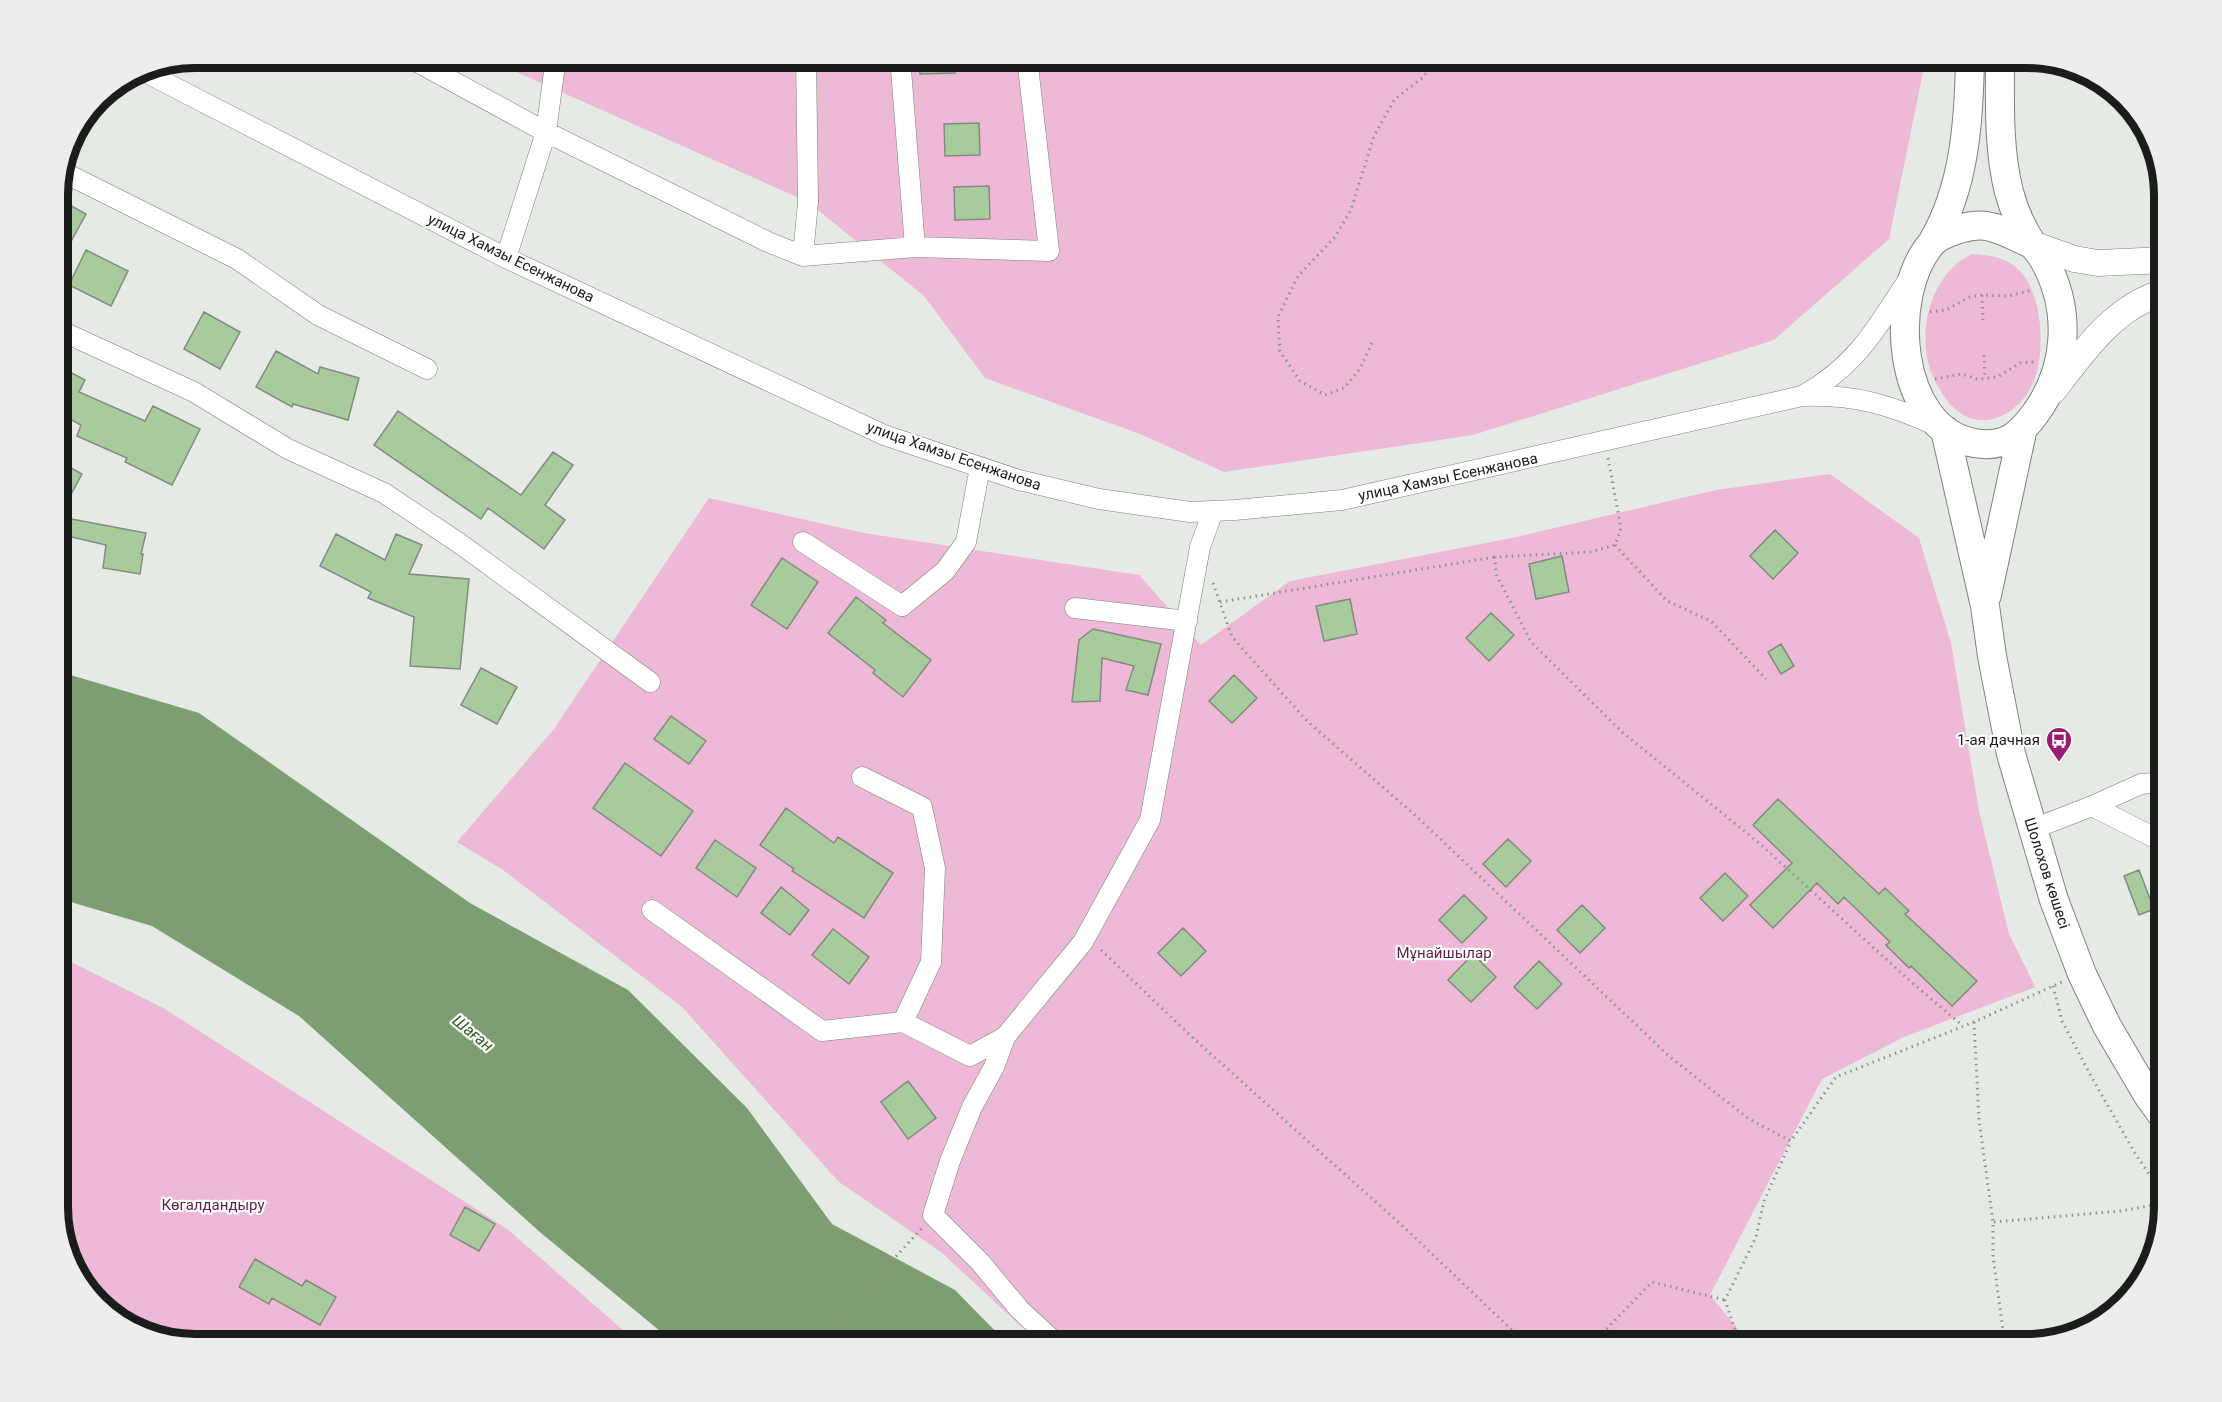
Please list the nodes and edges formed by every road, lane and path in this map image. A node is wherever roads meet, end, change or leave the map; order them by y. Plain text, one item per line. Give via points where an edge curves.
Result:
1 (428, 68) edge
2 (555, 68) edge
3 (806, 68) edge
4 (901, 68) edge
5 (1028, 68) edge
6 (1431, 68) edge
7 (1970, 68) edge
8 (2005, 68) edge
9 (151, 75) edge
10 (546, 132) junction
11 (69, 175) edge
12 (2032, 244) junction
13 (915, 247) junction
14 (1928, 249) junction
15 (803, 256) junction
16 (506, 258) junction
17 (2154, 260) edge
18 (1982, 295) junction
19 (2154, 295) edge
20 (2037, 298) dead end
21 (1928, 304) dead end
22 (1983, 320) dead end
23 (68, 333) edge
24 (1372, 343) dead end
25 (1984, 355) dead end
26 (2039, 362) dead end
27 (427, 369) dead end
28 (1985, 379) junction
29 (1931, 380) dead end
30 (1802, 396) junction
31 (2043, 403) junction
32 (1945, 430) junction
33 (2022, 432) junction
34 (1605, 442) junction
35 (980, 467) junction
36 (1213, 511) junction
37 (803, 542) dead end
38 (1615, 545) junction
39 (1495, 557) junction
40 (1212, 580) dead end
41 (1220, 602) junction
42 (1985, 606) junction
43 (1075, 608) dead end
44 (1187, 621) junction
45 (1766, 679) dead end
46 (650, 682) dead end
47 (862, 777) dead end
48 (2154, 783) edge
49 (2092, 806) junction
50 (2033, 829) junction
51 (2154, 837) edge
52 (652, 910) dead end
53 (1086, 936) junction
54 (2082, 974) junction
55 (2053, 986) junction
56 (903, 1022) junction
57 (1974, 1022) junction
58 (1964, 1026) junction
59 (1005, 1037) junction
60 (2154, 1104) edge
61 (1791, 1141) junction
62 (2154, 1181) edge
63 (2154, 1205) edge
64 (933, 1215) junction
65 (1993, 1222) junction
66 (1725, 1300) junction
67 (826, 1334) edge
68 (1046, 1334) edge
69 (1516, 1334) dead end
70 (1602, 1334) edge
71 (1738, 1334) edge
72 (2004, 1334) edge

1 - 10 street
2 - 10 street
3 - 15 street via 808,202
4 - 13 street
5 - 13 street via 1049,251
6 - 24 path via 1394,100 1374,136 1351,210 1335,237 1298,276 1278,317 1280,351 1300,381 1325,395 1344,388 1360,369
7 - 14 highway via 1967,125 1952,203
8 - 12 highway via 2002,156 2010,194
9 - 16 street, улица Хамзы Есенжанова
10 - 15 street
10 - 16 street
11 - 27 street via 237,260 318,315
12 - 14 highway via 1990,226 1969,226 1950,232
12 - 17 main road via 2098,263
12 - 31 highway via 2051,275 2062,325 2061,363
13 - 15 street
14 - 30 street via 1865,344 1843,369
14 - 32 highway via 1911,283 1905,337 1917,395
16 - 35 street, улица Хамзы Есенжанова via 884,435
18 - 20 path via 2019,295 2034,289
18 - 21 path via 1946,310 1925,312
18 - 22 path
19 - 31 main road via 2113,320
23 - 46 street via 194,392 288,449 384,494 459,543
25 - 28 path
26 - 28 path via 2019,363 1999,376
28 - 29 path via 1962,374
30 - 32 street via 1849,396 1909,413
30 - 34 street, улица Хамзы Есенжанова
31 - 33 highway
32 - 33 highway via 1983,444 2003,441
32 - 42 highway, Шолохов көшесі
33 - 42 highway, Шолохов көшесі
34 - 36 street, улица Хамзы Есенжанова via 1342,500
34 - 38 path via 1621,528
35 - 36 street, улица Хамзы Есенжанова via 1099,499 1190,512
35 - 37 street via 966,542 945,571 902,606
36 - 44 street via 1200,547
38 - 39 path via 1590,552
38 - 45 path via 1667,601 1710,621
39 - 41 path
39 - 58 path via 1496,574 1531,642 1622,732 1759,843
40 - 41 path
41 - 61 path via 1232,637 1307,721 1416,816 1670,1057 1749,1119
42 - 50 highway, Шолохов көшесі via 2011,754
43 - 44 street
44 - 53 street via 1150,820
47 - 56 street via 922,807 935,868 931,962
48 - 49 street via 2141,784
49 - 50 street
49 - 51 street
50 - 54 highway, Шолохов көшесі
52 - 56 street via 822,1031
53 - 59 street
53 - 69 path
54 - 55 path
54 - 60 highway, Шолохов көшесі via 2107,1026
55 - 57 path
55 - 62 path via 2062,1021
56 - 59 street via 970,1056
57 - 58 path
57 - 65 path via 1979,1120
58 - 61 path via 1836,1077
59 - 64 street via 950,1161
61 - 66 path via 1764,1201 1756,1238
63 - 65 path
64 - 67 path
64 - 68 street
65 - 72 path via 1993,1257
66 - 70 path via 1652,1282
66 - 71 path

